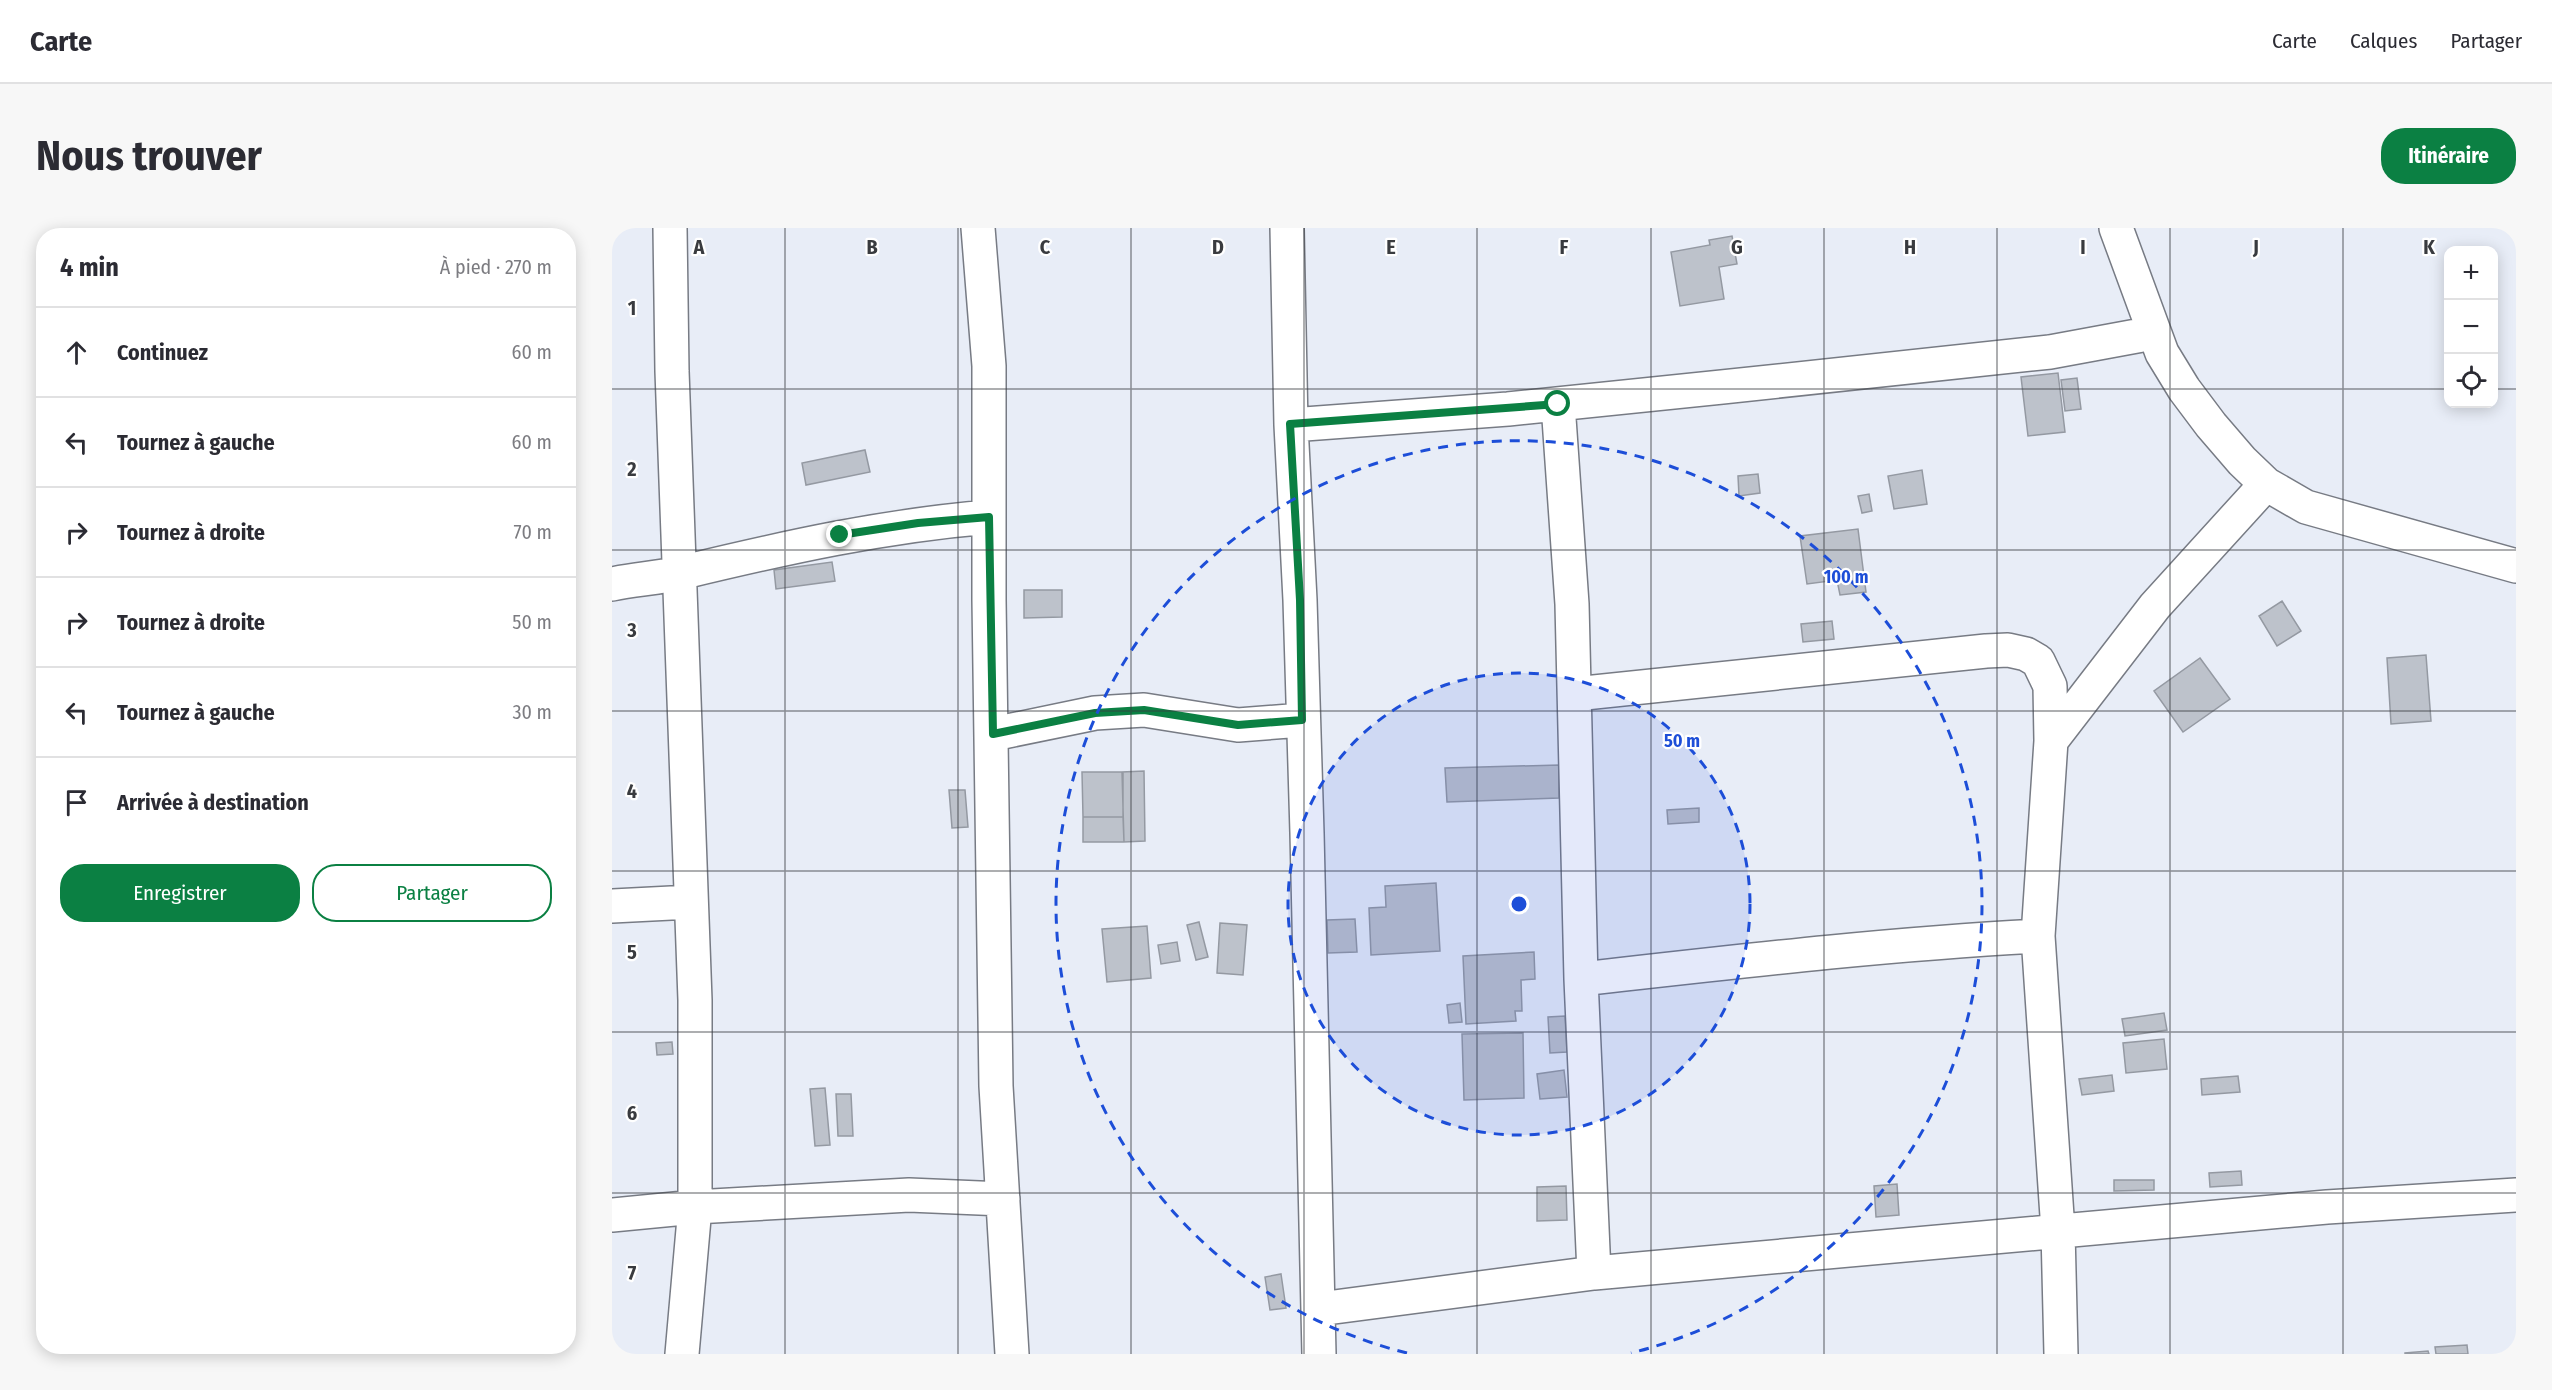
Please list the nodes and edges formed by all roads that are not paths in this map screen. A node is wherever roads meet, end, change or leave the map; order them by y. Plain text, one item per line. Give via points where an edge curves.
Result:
1 (670, 228) edge
2 (978, 228) edge
3 (1287, 228) edge
4 (2116, 228) edge
5 (2153, 333) junction
6 (1558, 404) junction
7 (1290, 424) junction
8 (2266, 484) junction
9 (989, 517) junction
10 (2516, 566) edge
11 (681, 573) junction
12 (612, 585) edge
13 (1575, 694) junction
14 (1302, 720) junction
15 (993, 734) junction
16 (2051, 741) junction
17 (691, 902) junction
18 (612, 906) edge
19 (2038, 936) junction
20 (1581, 979) junction
21 (2516, 1195) edge
22 (1003, 1199) junction
23 (695, 1207) junction
24 (612, 1215) edge
25 (2058, 1231) junction
26 (1594, 1273) junction
27 (1319, 1309) junction
28 (682, 1354) edge
29 (1012, 1354) edge
30 (1318, 1354) edge
31 (2061, 1354) edge

1 - 11 street
2 - 9 street via 989,366
3 - 7 street
4 - 5 street
5 - 6 street via 2050,352
5 - 8 street via 2184,389 2242,461
6 - 7 street
6 - 13 street
7 - 14 street
8 - 10 street via 2306,507
8 - 16 street via 2155,606
9 - 11 street via 840,535
9 - 15 street
11 - 12 street
11 - 17 street
13 - 16 street via 2008,650 2026,654 2045,671 2050,686
13 - 20 street
14 - 15 street via 1238,725 1144,710 1095,713
14 - 27 street
15 - 22 street via 996,1086
16 - 19 street
17 - 18 street
17 - 23 street
19 - 20 street via 1875,947
19 - 25 street
20 - 26 street
21 - 25 street
22 - 23 street via 909,1195
22 - 29 street
23 - 24 street
23 - 28 street
25 - 26 street
25 - 31 street
26 - 27 street
27 - 30 street

